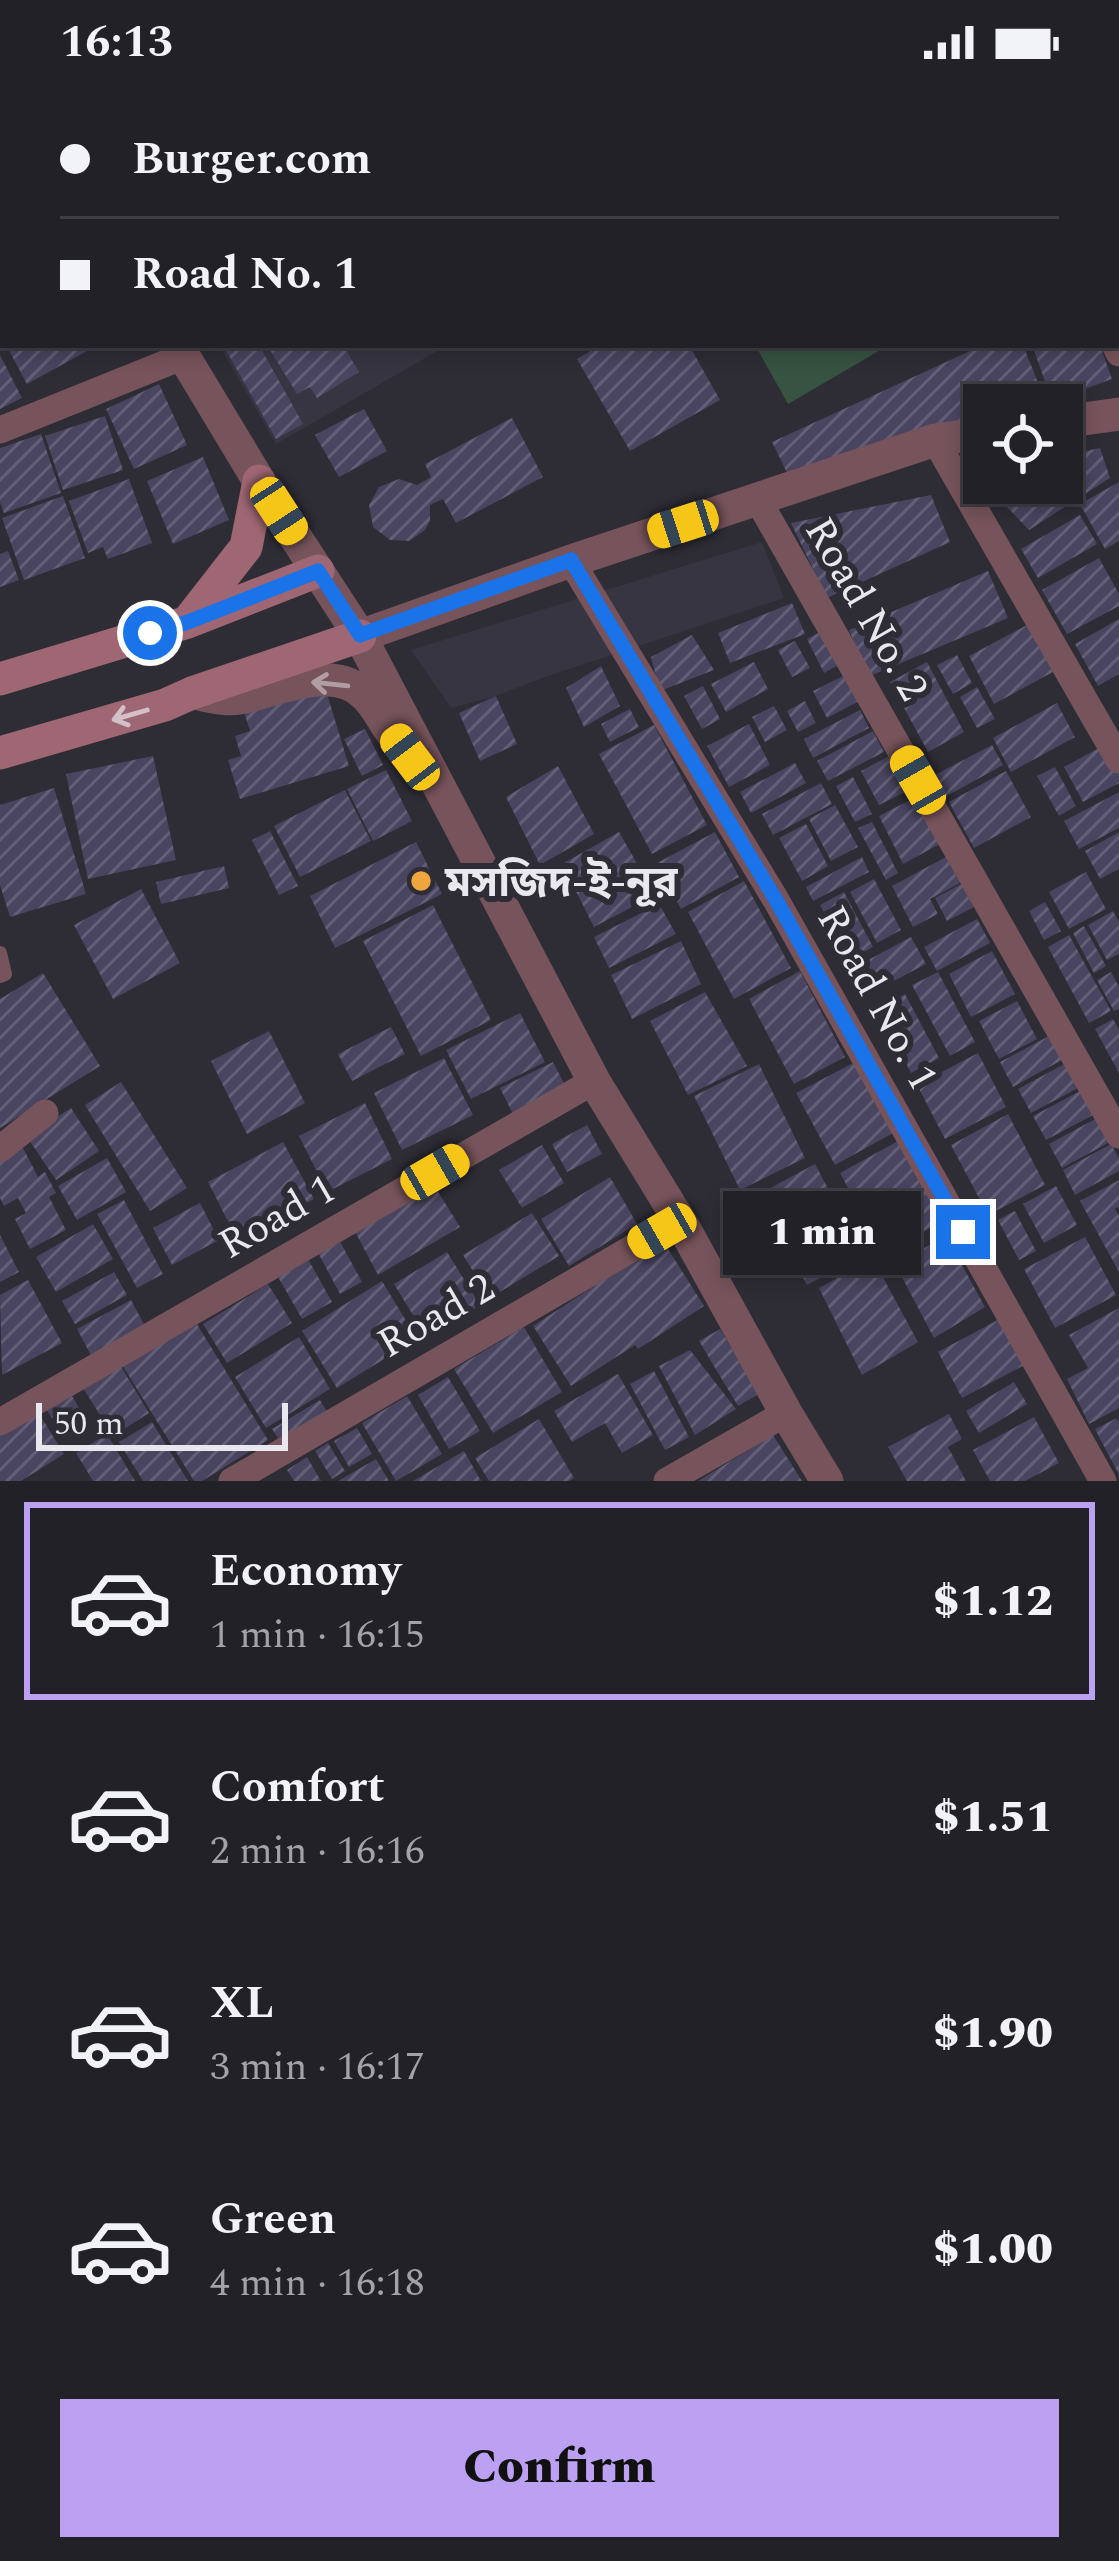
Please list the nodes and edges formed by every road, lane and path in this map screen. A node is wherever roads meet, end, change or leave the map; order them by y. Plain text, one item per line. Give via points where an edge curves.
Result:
1 (181, 351) edge
2 (1119, 414) edge
3 (1083, 419) edge
4 (0, 430) edge
5 (963, 436) edge
6 (935, 440) junction
7 (259, 481) junction
8 (758, 500) junction
9 (571, 560) junction
10 (318, 571) junction
11 (188, 622) junction
12 (360, 635) junction
13 (0, 679) edge
14 (192, 693) junction
15 (0, 753) edge
16 (1119, 760) edge
17 (462, 826) junction
18 (0, 953) edge
19 (0, 976) edge
20 (594, 1082) junction
21 (45, 1113) dead end
22 (1119, 1135) edge
23 (0, 1149) edge
24 (684, 1228) junction
25 (786, 1413) junction
26 (0, 1422) edge
27 (232, 1481) edge
28 (667, 1481) edge
29 (827, 1481) edge
30 (1103, 1481) edge

1 - 4 street
1 - 7 street
2 - 3 street
5 - 6 street
6 - 8 street
6 - 16 street
7 - 10 street
7 - 11 main road via 246,547
8 - 9 street
8 - 22 street, Road No. 2
9 - 12 street
9 - 30 street, Road No. 1 via 776,900
10 - 11 main road
10 - 12 street
11 - 13 main road
12 - 14 main road
12 - 17 street
14 -> 15 main road
17 -> 14 street via 364,693 346,683 298,683 233,700
17 - 20 street
18 - 19 lane
20 - 24 street
20 - 26 street, Road 1
21 - 23 street
24 - 25 street
24 - 27 street, Road 2 via 662,1231
25 - 28 street
25 - 29 street

